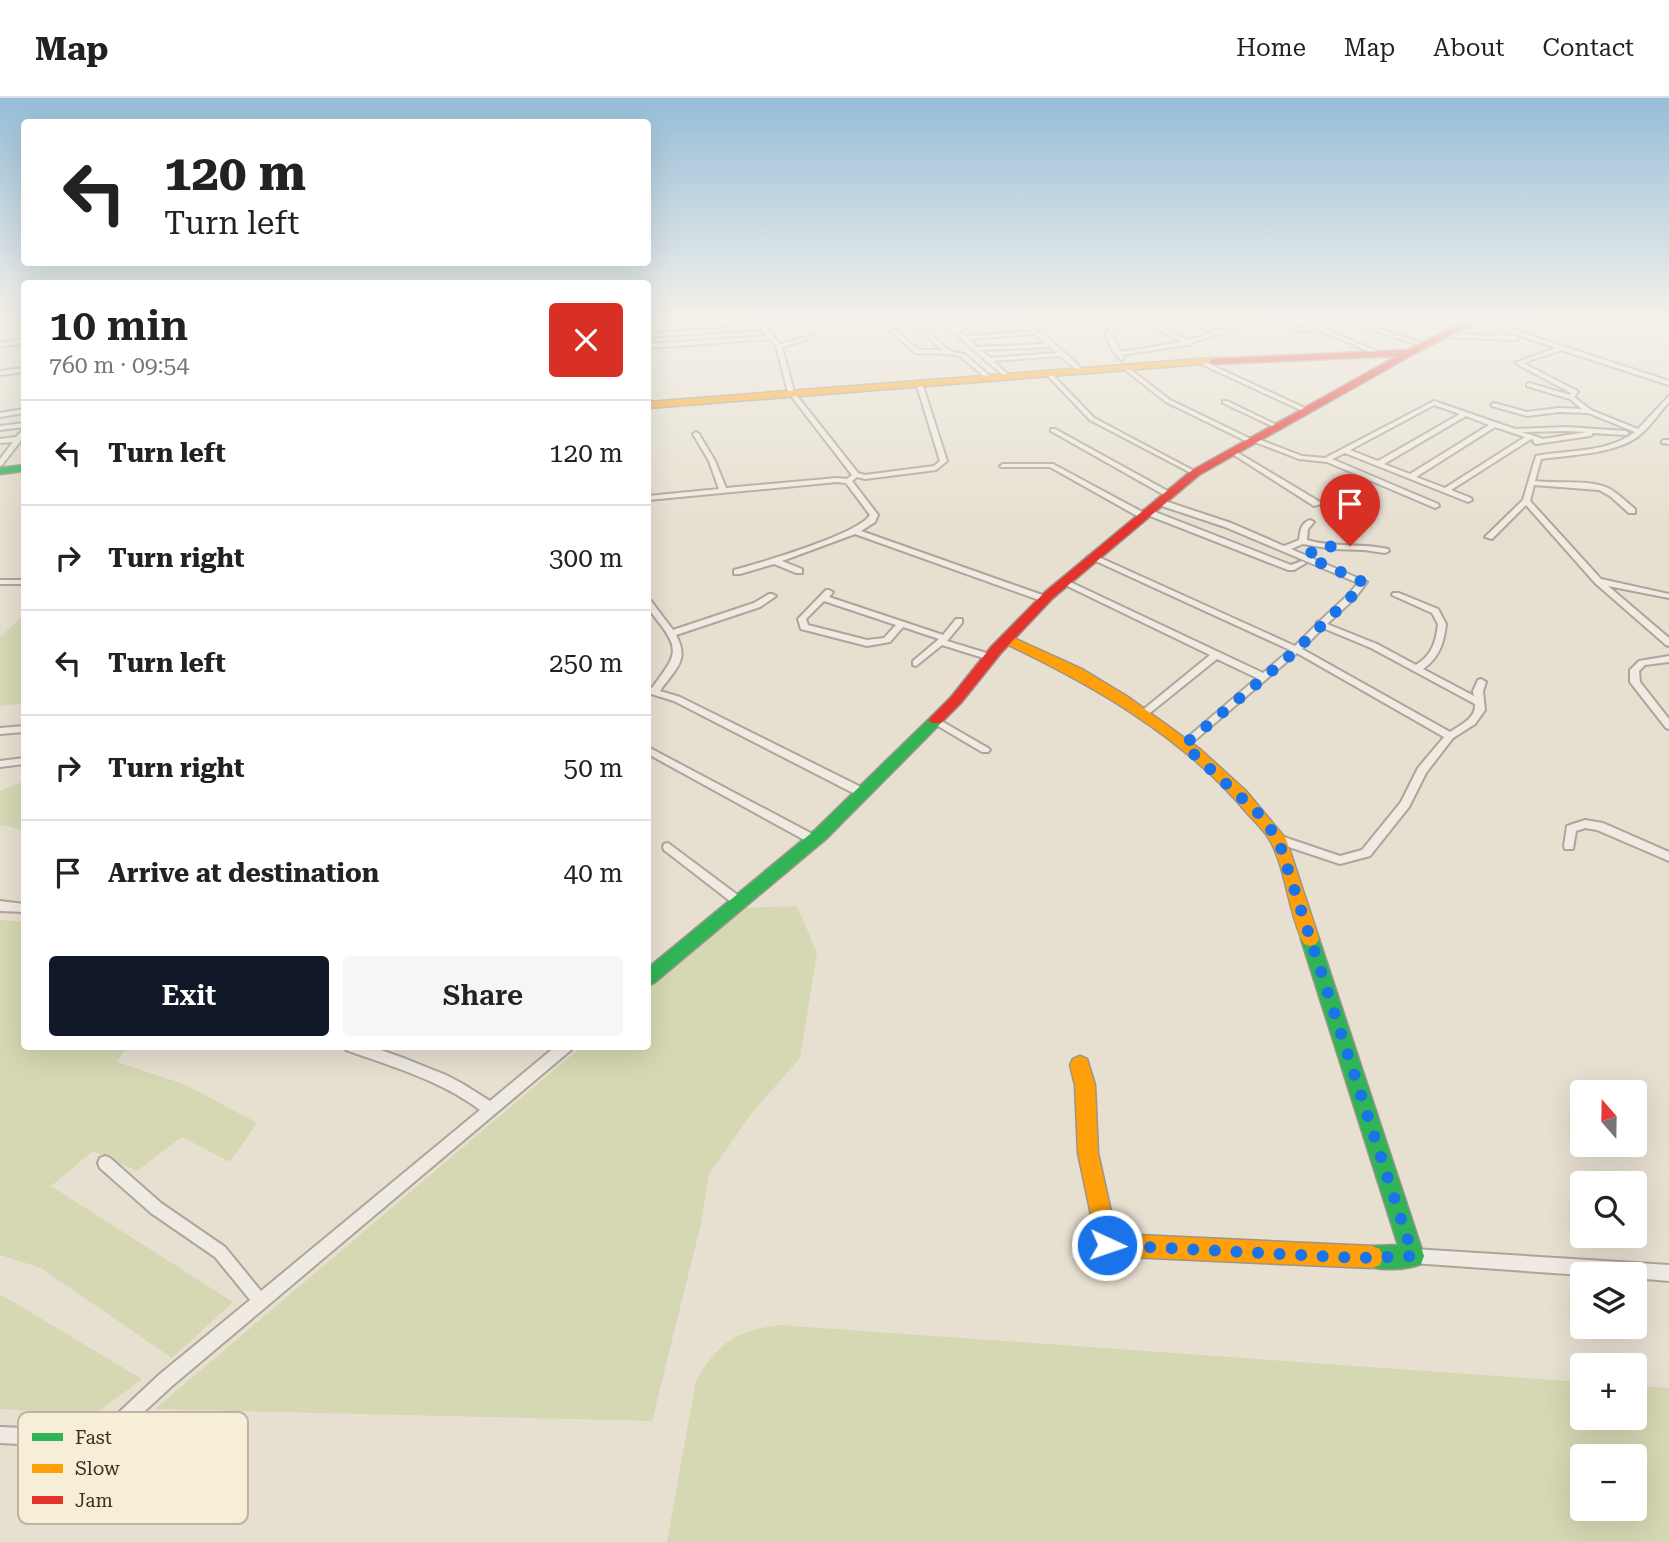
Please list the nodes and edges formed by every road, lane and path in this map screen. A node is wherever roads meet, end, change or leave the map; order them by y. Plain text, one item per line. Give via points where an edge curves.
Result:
1 (790, 387) edge
2 (857, 387) edge
3 (921, 387) edge
4 (1062, 387) edge
5 (1153, 387) edge
6 (1254, 387) edge
7 (1349, 387) edge
8 (1539, 387) edge
9 (1566, 387) edge
10 (791, 392) junction
11 (1572, 398) junction
12 (1225, 402) dead end
13 (1667, 402) edge
14 (651, 405) edge
15 (1494, 405) dead end
16 (1307, 411) junction
17 (1589, 411) junction
18 (21, 412) edge
19 (1465, 414) junction
20 (0, 415) edge
21 (1495, 424) junction
22 (21, 425) edge
23 (1278, 427) junction
24 (0, 428) edge
25 (1053, 430) dead end
26 (1511, 430) junction
27 (1602, 431) junction
28 (1639, 432) junction
29 (1626, 433) dead end
30 (696, 434) dead end
31 (21, 436) edge
32 (1530, 437) junction
33 (19, 439) junction
34 (0, 441) edge
35 (1254, 441) junction
36 (1542, 441) junction
37 (1520, 443) junction
38 (1344, 450) junction
39 (1233, 452) junction
40 (1328, 460) junction
41 (0, 464) edge
42 (1378, 464) junction
43 (1003, 466) dead end
44 (21, 468) edge
45 (0, 471) edge
46 (1195, 473) junction
47 (856, 475) junction
48 (1411, 477) junction
49 (848, 481) junction
50 (1533, 483) junction
51 (723, 491) junction
52 (1445, 491) junction
53 (651, 498) edge
54 (1468, 500) dead end
55 (1526, 501) junction
56 (1317, 504) dead end
57 (1154, 506) junction
58 (1435, 506) dead end
59 (1632, 511) dead end
60 (1310, 522) dead end
61 (855, 531) junction
62 (1489, 537) dead end
63 (1303, 541) junction
64 (1317, 547) junction
65 (1286, 548) junction
66 (1385, 551) dead end
67 (1091, 558) junction
68 (1305, 560) junction
69 (775, 561) junction
70 (799, 571) dead end
71 (737, 572) dead end
72 (1598, 581) junction
73 (0, 582) edge
74 (21, 582) edge
75 (1063, 582) junction
76 (1396, 595) dead end
77 (772, 596) dead end
78 (1669, 596) edge
79 (1045, 599) junction
80 (651, 607) edge
81 (959, 621) dead end
82 (902, 624) junction
83 (1320, 624) junction
84 (670, 634) junction
85 (1007, 639) junction
86 (943, 640) junction
87 (1669, 643) edge
88 (1296, 649) junction
89 (1216, 655) junction
90 (990, 657) junction
91 (1669, 659) edge
92 (916, 663) dead end
93 (1416, 669) junction
94 (1263, 677) junction
95 (1481, 682) dead end
96 (651, 691) edge
97 (1480, 702) junction
98 (1142, 715) junction
99 (936, 721) junction
100 (1669, 726) edge
101 (21, 729) edge
102 (0, 731) edge
103 (1450, 736) junction
104 (1184, 745) junction
105 (985, 750) dead end
106 (651, 752) edge
107 (21, 761) edge
108 (0, 764) edge
109 (863, 793) junction
110 (1278, 839) junction
111 (814, 840) junction
112 (1569, 846) dead end
113 (668, 847) dead end
114 (1669, 857) edge
115 (739, 902) junction
116 (0, 906) edge
117 (21, 908) edge
118 (651, 975) edge
119 (363, 1050) edge
120 (561, 1050) edge
121 (1080, 1065) dead end
122 (491, 1109) junction
123 (105, 1163) dead end
124 (1413, 1256) junction
125 (1669, 1273) edge
126 (260, 1301) junction
127 (131, 1412) edge
128 (0, 1435) edge
129 (18, 1436) edge

1 - 10 street
2 - 10 street
3 - 47 street via 943,463 929,470
4 - 46 street via 1092,419
5 - 35 street via 1168,401
6 - 16 street
7 - 16 street
8 - 11 street
9 - 11 street via 1575,392
10 - 14 street
10 - 47 street
11 - 17 street
12 - 23 street
13 - 28 street
15 - 17 street via 1527,414
16 - 23 street
17 - 28 street
18 - 20 street
19 - 21 street
19 - 38 street via 1431,403
19 - 42 street
21 - 26 street
21 - 48 street
22 - 24 street
23 - 35 street
25 - 57 street
26 - 27 street
26 - 32 street
27 - 29 street
27 - 36 street
28 - 50 street via 1628,440 1594,449 1538,457
30 - 51 street
31 - 33 street
32 - 36 street
32 - 37 street
33 - 34 street
33 - 41 street
35 - 39 street
35 - 40 street via 1301,458
36 - 37 street
37 - 52 street
38 - 40 street
38 - 42 street
39 - 46 street
39 - 56 street
40 - 58 street
42 - 48 street
43 - 57 street via 1051,465
44 - 45 street
46 - 57 street
47 - 49 street
48 - 52 street
49 - 51 street
49 - 61 street via 874,515
50 - 55 street
50 - 59 street via 1597,486
51 - 53 street
52 - 54 street
55 - 62 street
55 - 72 street
57 - 65 street
57 - 67 street
57 - 68 street via 1291,568
60 - 63 street
61 - 69 street
61 - 79 street
63 - 64 street
63 - 65 street
64 - 66 street via 1367,546
64 - 68 street
65 - 68 street
67 - 75 street
67 - 88 street
68 - 83 street via 1363,582
69 - 70 street
69 - 71 street
72 - 78 street
72 - 87 street
73 - 74 street
75 - 79 street
75 - 89 street
76 - 93 street via 1434,611 1442,624 1436,653
77 - 84 street
79 - 85 street
80 - 84 street
81 - 86 street
82 - 82 street via 887,640 867,643 804,626 802,619 826,595
82 - 86 street
83 - 88 street
83 - 93 street
84 - 96 street via 678,657
85 - 90 street
85 - 98 street via 1097,683
86 - 90 street
86 - 92 street
88 - 94 street
88 - 103 street
89 - 94 street
89 - 98 street
90 - 99 street
91 - 100 street via 1642,663 1634,670 1635,682
93 - 97 street
94 - 104 street
95 - 97 street
96 - 109 street via 677,699
97 - 103 street via 1472,722
98 - 104 street
99 - 105 street
99 - 109 street
101 - 102 street
103 - 110 street via 1366,853 1340,860
104 - 110 street via 1258,813
106 - 111 street
107 - 108 street
109 - 111 street
110 - 124 street
111 - 115 street
112 - 114 street via 1571,829 1585,824
113 - 115 street
115 - 118 street
116 - 117 street
119 - 122 street via 467,1090
120 - 122 street
121 - 124 street via 1088,1153 1107,1245 1357,1258
122 - 126 street
123 - 126 street via 156,1208 220,1252
124 - 125 street
126 - 127 street
128 - 129 street

